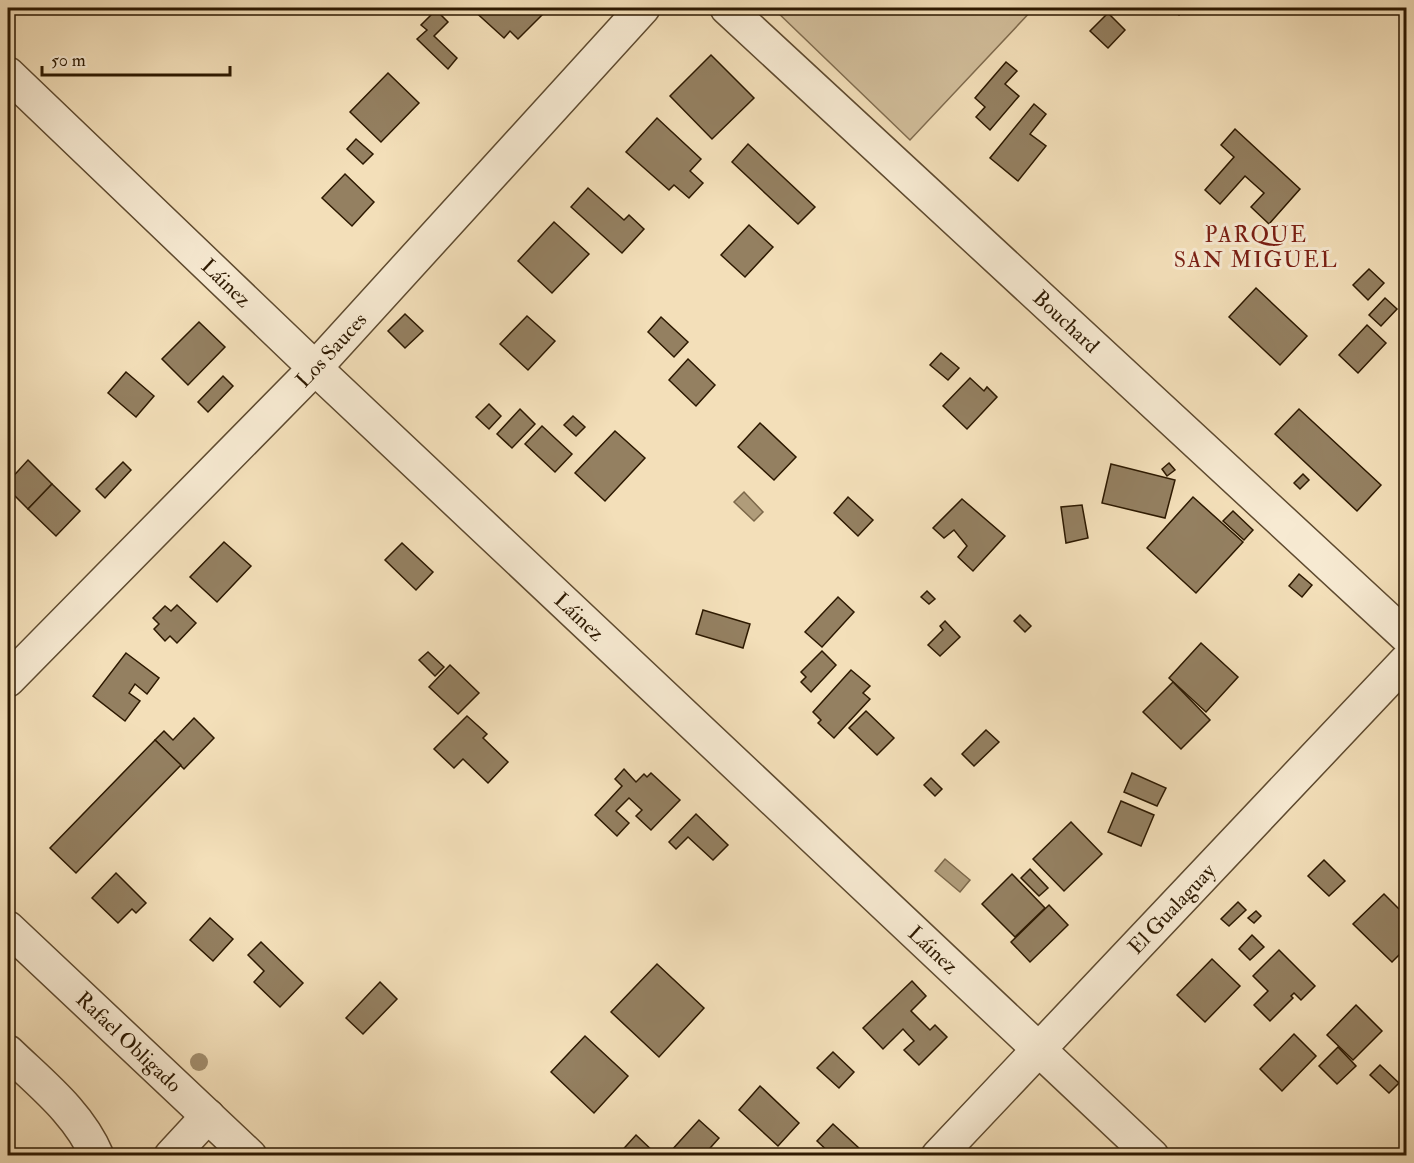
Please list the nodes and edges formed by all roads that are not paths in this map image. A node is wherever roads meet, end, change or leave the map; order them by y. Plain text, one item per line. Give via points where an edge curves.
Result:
1 (643, 8) edge
2 (727, 8) edge
3 (8, 74) edge
4 (315, 368) junction
5 (1407, 636) edge
6 (1407, 661) edge
7 (8, 680) edge
8 (8, 928) edge
9 (1040, 1050) junction
10 (8, 1052) edge
11 (208, 1116) junction
12 (97, 1155) edge
13 (171, 1155) edge
14 (250, 1155) edge
15 (939, 1155) edge
16 (1152, 1155) edge

1 - 4 street, Los Sauces
2 - 5 street, Bouchard
3 - 4 street, Láinez
4 - 7 street, Los Sauces
4 - 9 street, Láinez
6 - 9 street, El Gualaguay
8 - 11 street, Rafael Obligado
9 - 15 street, El Gualaguay
9 - 16 street, Láinez
10 - 12 street via 71,1114
11 - 13 street
11 - 14 street, Rafael Obligado

